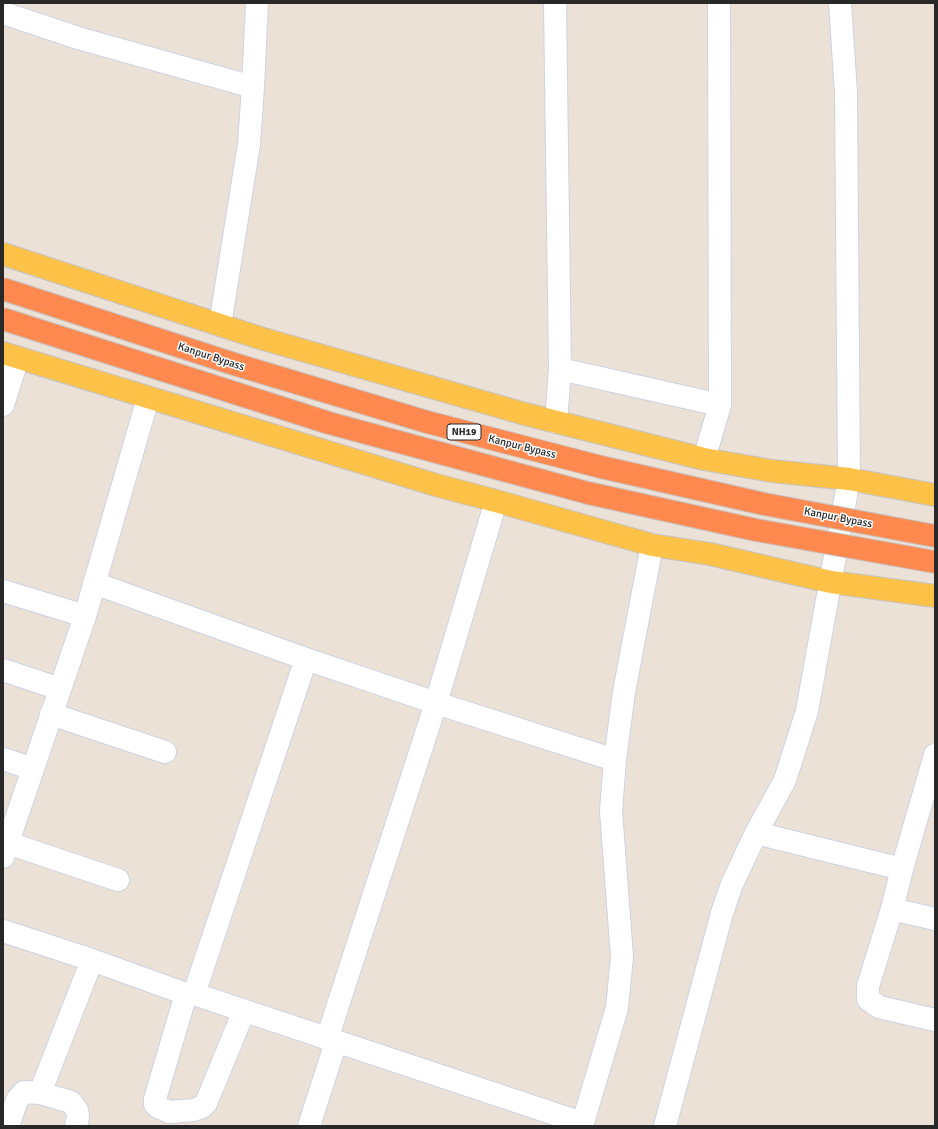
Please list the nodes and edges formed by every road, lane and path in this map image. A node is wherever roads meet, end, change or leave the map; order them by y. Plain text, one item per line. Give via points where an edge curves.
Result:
1 (257, 3) edge
2 (555, 3) edge
3 (719, 3) edge
4 (840, 3) edge
5 (3, 13) edge
6 (253, 87) junction
7 (3, 254) edge
8 (3, 289) edge
9 (3, 319) edge
10 (220, 325) junction
11 (10, 356) edge
12 (560, 368) junction
13 (148, 398) junction
14 (3, 405) edge
15 (720, 405) junction
16 (556, 422) junction
17 (704, 459) junction
18 (849, 479) junction
19 (935, 495) edge
20 (496, 501) junction
21 (935, 536) edge
22 (652, 545) junction
23 (935, 562) edge
24 (831, 582) junction
25 (94, 583) junction
26 (3, 591) edge
27 (935, 596) edge
28 (84, 616) junction
29 (306, 659) junction
30 (3, 670) edge
31 (60, 689) junction
32 (436, 703) junction
33 (51, 714) junction
34 (165, 752) dead end
35 (935, 755) edge
36 (3, 759) edge
37 (615, 760) junction
38 (33, 769) junction
39 (756, 833) junction
40 (5, 851) edge
41 (902, 869) junction
42 (118, 880) dead end
43 (892, 909) junction
44 (935, 919) edge
45 (3, 932) edge
46 (92, 960) junction
47 (190, 994) junction
48 (244, 1011) junction
49 (935, 1020) edge
50 (332, 1040) junction
51 (40, 1093) junction
52 (166, 1119) edge
53 (582, 1125) edge
54 (8, 1126) edge
55 (76, 1126) edge
56 (309, 1126) edge
57 (665, 1126) edge

1 - 6 street
2 - 12 street
3 - 15 street
4 - 18 street via 846,93
5 - 6 street via 78,38
6 - 10 street via 249,144
7 - 10 main road
8 - 21 highway, Kanpur Bypass / NH19, bridge via 234,364 427,422 601,467 764,504
9 - 23 highway, NH19, bridge via 329,423 588,493 756,530
10 - 16 main road
11 - 13 main road
11 - 14 street
12 - 15 street
12 - 16 street
13 - 20 main road
13 - 25 street
15 - 17 street
16 - 17 main road
17 - 18 main road
18 - 19 main road
18 - 24 street
20 - 22 main road
20 - 32 street
22 - 24 main road via 710,554
22 - 37 street via 624,692
24 - 27 main road
24 - 39 street via 807,712 785,780
25 - 28 street
25 - 29 street
26 - 28 street
28 - 31 street
29 - 32 street
29 - 47 street
30 - 31 street
31 - 33 street
32 - 37 street
32 - 50 street
33 - 34 street
33 - 38 street
35 - 41 street
36 - 38 street
37 - 53 street via 611,811 622,956 618,1001
38 - 40 street
39 - 41 street
39 - 57 street via 732,884 722,913
40 - 42 street
41 - 43 street
43 - 44 street
43 - 49 street via 868,986 868,999 879,1006
45 - 46 street
46 - 47 street
46 - 51 street
47 - 48 street
47 - 52 street via 155,1099 155,1104
48 - 50 street
48 - 52 street via 206,1103 202,1107
50 - 53 street
50 - 56 street
51 - 54 street via 24,1092 20,1095
51 - 55 street via 71,1102 77,1110

